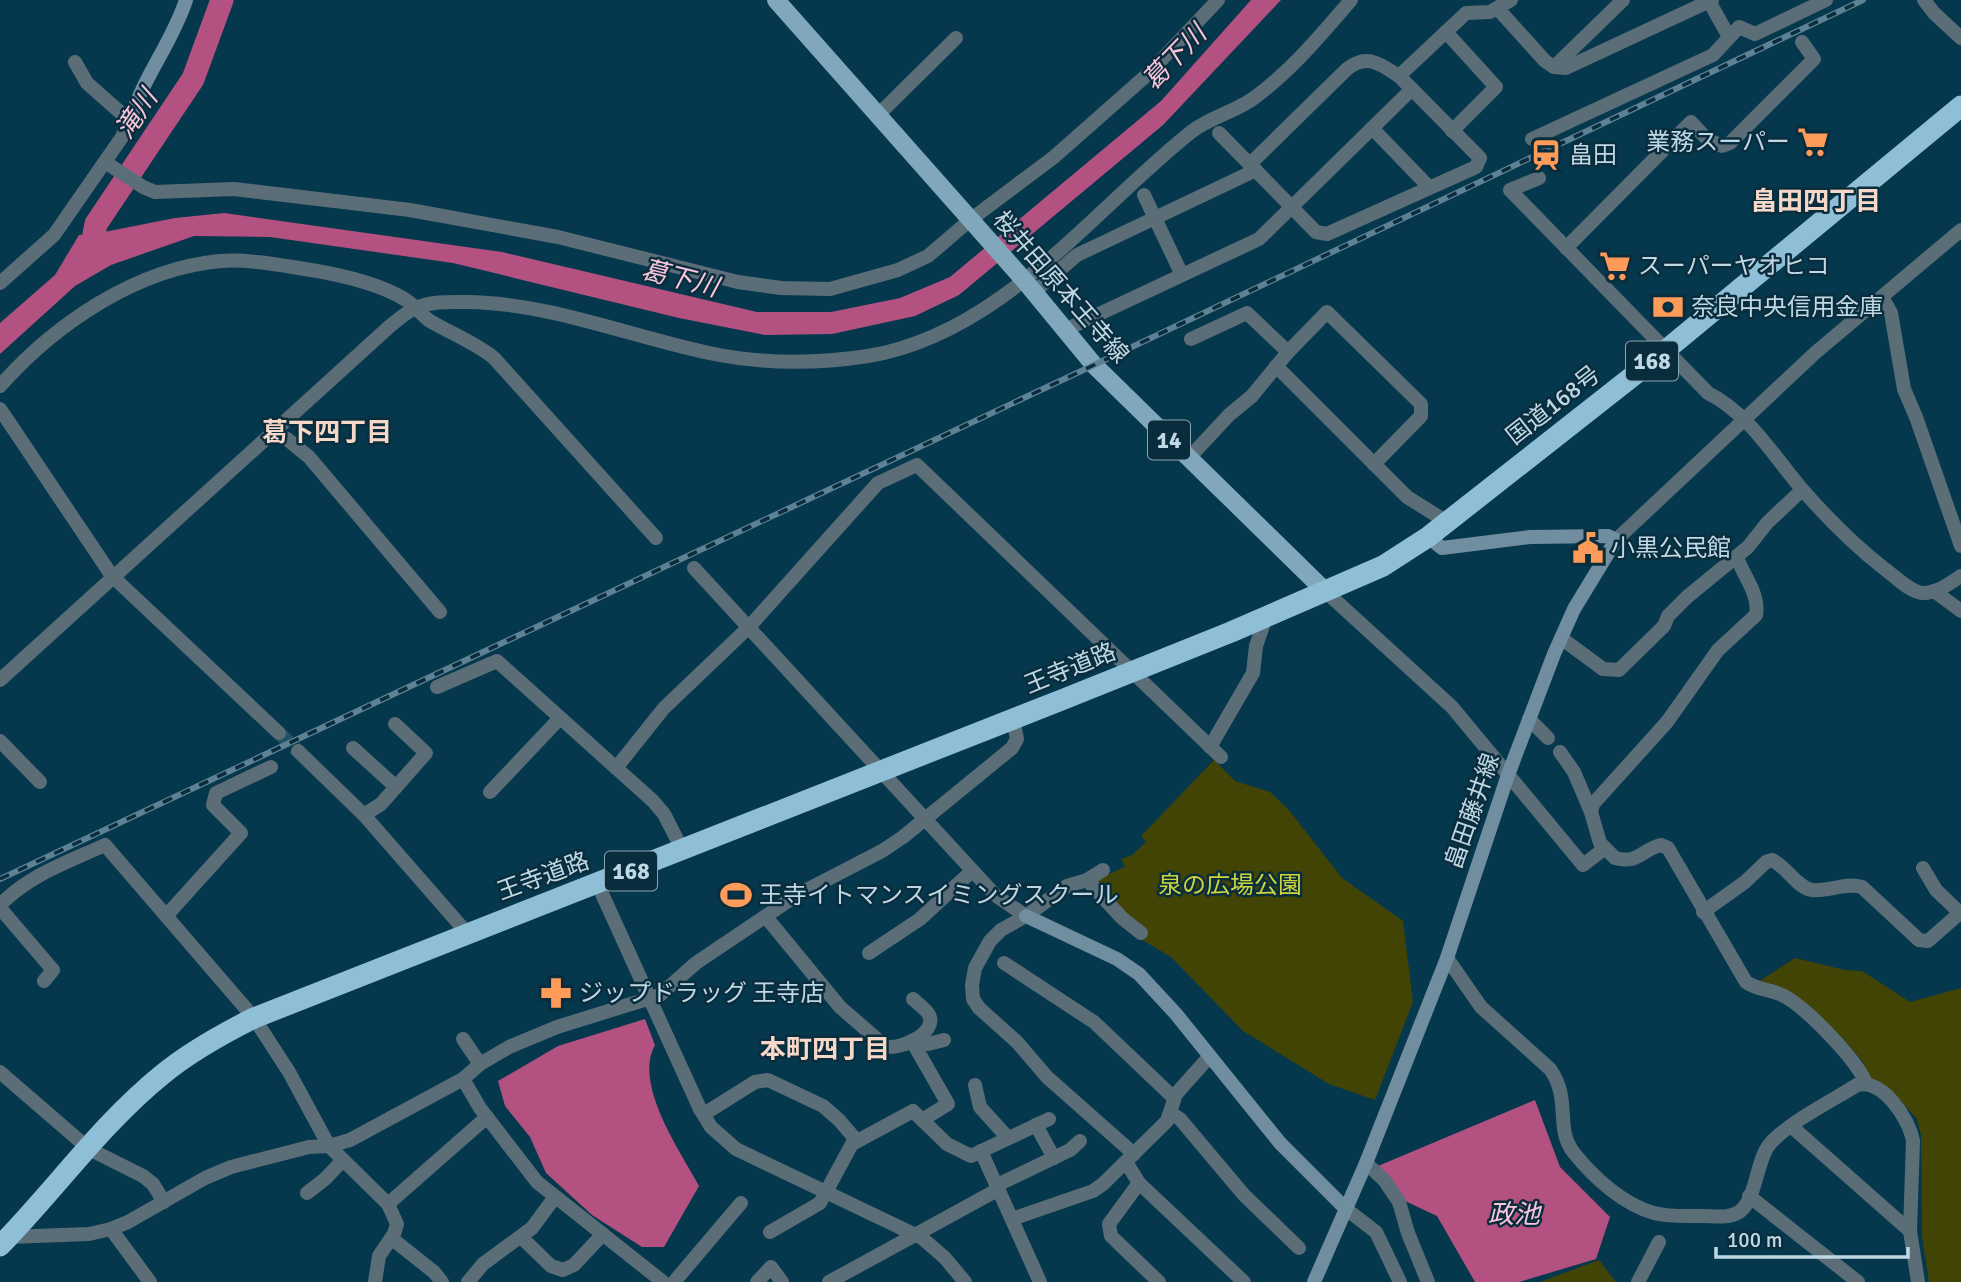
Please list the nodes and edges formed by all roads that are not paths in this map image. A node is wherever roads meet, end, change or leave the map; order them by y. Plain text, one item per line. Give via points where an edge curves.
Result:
1 (186, 0) edge
2 (776, 0) edge
3 (1218, 0) edge
4 (1351, 0) edge
5 (1511, 0) edge
6 (1623, 0) edge
7 (1826, 0) edge
8 (1924, 0) edge
9 (1711, 1) edge
10 (1493, 6) edge
11 (1446, 32) junction
12 (1729, 37) junction
13 (956, 38) dead end
14 (1961, 38) edge
15 (1802, 42) dead end
16 (75, 62) dead end
17 (1555, 67) junction
18 (1399, 76) junction
19 (1412, 89) junction
20 (1961, 106) edge
21 (877, 116) junction
22 (130, 121) junction
23 (1372, 128) junction
24 (1452, 131) junction
25 (1219, 132) dead end
26 (1532, 139) dead end
27 (105, 162) junction
28 (1253, 167) junction
29 (1539, 178) dead end
30 (1429, 187) junction
31 (1144, 195) dead end
32 (1292, 207) junction
33 (1156, 218) junction
34 (970, 220) junction
35 (1961, 230) edge
36 (1566, 248) junction
37 (1182, 275) junction
38 (0, 283) edge
39 (1029, 286) junction
40 (1882, 297) junction
41 (415, 308) junction
42 (1065, 330) junction
43 (1191, 339) dead end
44 (1666, 350) junction
45 (1288, 352) junction
46 (1276, 366) junction
47 (0, 386) edge
48 (0, 409) edge
49 (1744, 421) junction
50 (273, 432) junction
51 (1188, 460) junction
52 (1374, 464) junction
53 (1802, 490) junction
54 (1447, 522) junction
55 (1429, 537) junction
56 (656, 538) dead end
57 (1616, 540) junction
58 (1960, 543) edge
59 (1737, 557) junction
60 (694, 568) dead end
61 (112, 576) junction
62 (1961, 576) edge
63 (1325, 591) junction
64 (1934, 591) junction
65 (1961, 611) edge
66 (440, 612) dead end
67 (1266, 617) junction
68 (748, 628) junction
69 (1562, 638) junction
70 (1132, 671) junction
71 (0, 680) edge
72 (437, 687) dead end
73 (560, 718) junction
74 (1013, 719) junction
75 (1529, 719) junction
76 (395, 724) dead end
77 (279, 733) tunnel mouth
78 (1548, 738) dead end
79 (0, 741) edge
80 (353, 748) dead end
81 (298, 751) tunnel mouth
82 (1560, 752) dead end
83 (271, 767) dead end
84 (616, 768) junction
85 (880, 771) junction
86 (1508, 775) junction
87 (40, 782) dead end
88 (396, 787) junction
89 (489, 792) dead end
90 (1591, 811) junction
91 (364, 816) junction
92 (924, 819) junction
93 (682, 849) junction
94 (1604, 849) junction
95 (1923, 868) dead end
96 (1103, 870) dead end
97 (972, 871) junction
98 (1087, 880) junction
99 (598, 885) junction
100 (0, 906) edge
101 (1703, 912) junction
102 (1960, 912) edge
103 (166, 915) junction
104 (1026, 916) junction
105 (766, 917) junction
106 (467, 933) junction
107 (1141, 933) dead end
108 (869, 953) dead end
109 (1447, 958) junction
110 (1004, 963) dead end
111 (44, 981) dead end
112 (650, 999) junction
113 (913, 999) dead end
114 (254, 1018) junction
115 (463, 1039) dead end
116 (944, 1040) dead end
117 (912, 1041) junction
118 (1210, 1056) junction
119 (480, 1064) junction
120 (0, 1072) edge
121 (463, 1079) junction
122 (1866, 1083) junction
123 (975, 1085) dead end
124 (1172, 1105) junction
125 (704, 1114) junction
126 (487, 1117) junction
127 (922, 1120) junction
128 (1791, 1126) junction
129 (1008, 1138) junction
130 (857, 1141) junction
131 (1080, 1141) dead end
132 (329, 1146) junction
133 (89, 1149) junction
134 (981, 1151) junction
135 (1054, 1158) junction
136 (1130, 1158) junction
137 (342, 1161) junction
138 (1366, 1163) junction
139 (1139, 1183) junction
140 (998, 1187) junction
141 (826, 1191) junction
142 (307, 1193) dead end
143 (1749, 1196) junction
144 (555, 1197) junction
145 (164, 1202) junction
146 (741, 1203) dead end
147 (388, 1204) junction
148 (1346, 1209) junction
149 (1012, 1219) junction
150 (111, 1229) junction
151 (1910, 1231) junction
152 (769, 1232) dead end
153 (603, 1234) junction
154 (914, 1234) junction
155 (521, 1237) junction
156 (391, 1238) junction
157 (4, 1241) edge
158 (1659, 1242) dead end
159 (1299, 1248) dead end
160 (150, 1282) edge
161 (375, 1282) edge
162 (442, 1282) edge
163 (468, 1282) edge
164 (663, 1282) edge
165 (674, 1282) edge
166 (757, 1282) edge
167 (782, 1282) edge
168 (829, 1282) edge
169 (964, 1282) edge
170 (1040, 1282) edge
171 (1159, 1282) edge
172 (1244, 1282) edge
173 (1314, 1282) edge
174 (1400, 1282) edge
175 (1428, 1282) edge
176 (1638, 1282) edge
177 (1858, 1282) edge
178 (1918, 1282) edge

1 - 22 main road via 144,81
2 - 21 main road, 桜井田原本王寺線 / 14
3 - 34 street via 1147,74 1054,156
4 - 39 street via 1275,81 1190,133
5 - 10 street
6 - 17 street
7 - 12 street via 1755,34 1739,27
8 - 14 street
9 - 12 street
9 - 17 street via 1566,68
10 - 11 street via 1479,14 1465,13
10 - 17 street
11 - 18 street
11 - 24 street via 1496,87
12 - 26 street via 1713,55
13 - 21 street
15 - 36 street via 1814,59 1730,143 1722,146 1707,139 1691,122
16 - 22 street via 87,83
18 - 19 street
18 - 28 street via 1369,60 1354,63
19 - 23 street
19 - 24 street
20 - 44 highway, 国道168号 / 168
21 - 34 main road, 桜井田原本王寺線 / 14
22 - 27 street
23 - 30 street
23 - 32 street
24 - 30 street via 1480,158 1476,167
25 - 28 street
27 - 34 street via 143,187 164,193 234,189 410,210 558,237 738,282 781,288 830,289 898,270 928,256
27 - 38 street via 54,235
28 - 32 street
28 - 33 street
29 - 36 street via 1510,190
30 - 32 street via 1327,234 1316,232
31 - 33 street
32 - 37 street via 1259,239
33 - 37 street
33 - 39 street via 1077,255
34 - 39 main road, 桜井田原本王寺線 / 14
35 - 40 street
36 - 44 street
37 - 42 street
39 - 41 street via 940,334 869,356 813,361 711,354 500,302 438,302
39 - 42 main road, 桜井田原本王寺線 / 14
40 - 49 street
40 - 58 street via 1891,313 1904,390
41 - 47 street via 387,291 330,273 224,261 188,266 94,306
41 - 50 street
41 - 56 street via 494,358
42 - 51 main road, 桜井田原本王寺線 / 14
43 - 45 street via 1247,313
44 - 49 street via 1708,393 1724,401
44 - 54 highway, 国道168号 / 168
45 - 46 street
45 - 52 street via 1327,312 1422,404 1421,416
46 - 51 street
46 - 52 street
48 - 61 street
49 - 53 street
49 - 57 street
50 - 61 street
50 - 66 street via 309,457
51 - 63 main road, 桜井田原本王寺線 / 14
52 - 54 street via 1408,497
53 - 59 street
53 - 64 street via 1889,573 1918,592
54 - 55 highway, 国道168号 / 168
55 - 57 main road via 1443,548 1530,537 1608,536
55 - 63 highway, 国道168号 / 168 via 1383,566
57 - 69 main road, 畠田藤井線
59 - 69 street via 1687,597 1619,670 1603,668
59 - 90 street via 1757,606 1756,615 1718,650 1676,711 1597,797
60 - 68 street
61 - 71 street
61 - 77 street
62 - 64 street
63 - 67 highway, 王寺道路 / 168
63 - 86 street via 1452,707
64 - 65 street
67 - 70 highway, 王寺道路 / 168
67 - 70 street via 1253,673 1216,752
68 - 70 street via 878,483 917,465
68 - 84 street via 664,708
68 - 85 street
69 - 75 main road, 畠田藤井線
70 - 74 highway, 王寺道路 / 168
72 - 73 street via 498,661
73 - 84 street
73 - 89 street
74 - 85 highway, 王寺道路 / 168
74 - 92 street via 1017,739 1012,748
75 - 78 street
75 - 86 main road, 畠田藤井線
76 - 88 street via 426,753
79 - 87 street
80 - 88 street
81 - 91 street
82 - 90 street
83 - 103 street via 216,793 213,805 241,832
84 - 93 street via 664,814
85 - 92 street
85 - 93 highway, 王寺道路 / 168
86 - 94 street via 1583,865
86 - 109 main road, 畠田藤井線
88 - 91 street
90 - 94 street
91 - 106 street
92 - 97 street
92 - 105 street via 881,851 797,895
93 - 99 highway, 王寺道路 / 168
94 - 101 street via 1615,858 1629,860 1653,847 1668,848
95 - 102 street via 1936,890
96 - 98 street
97 - 104 street via 1006,905
97 - 108 street via 920,919
98 - 104 street via 1067,886
98 - 107 street
99 - 106 highway, 王寺道路 / 168
99 - 112 street
100 - 103 street via 36,877 105,845
100 - 111 street via 53,970
101 - 102 street via 1772,860 1811,890 1862,887 1919,940 1928,941
101 - 122 street via 1745,982 1794,1002 1847,1053
103 - 114 street
104 - 118 main road via 1139,974
104 - 136 street via 1001,930 982,952 973,999
105 - 112 street
105 - 117 street via 840,1007 876,1040 893,1049
106 - 114 highway, 王寺道路 / 168
109 - 138 main road, 畠田藤井線
109 - 143 street via 1473,999 1557,1079 1569,1145 1621,1197 1652,1213 1725,1217 1738,1213
110 - 124 street via 1094,1022
112 - 119 street via 557,1027
112 - 125 street
113 - 117 street via 930,1021 921,1037
114 - 132 street
114 - 133 highway, 王寺道路 / 168 via 162,1074
115 - 119 street
116 - 117 street
117 - 127 street via 948,1104
118 - 124 street
118 - 148 main road via 1280,1143
119 - 121 street
120 - 133 street
121 - 126 street
121 - 132 street via 350,1140
122 - 128 street
122 - 151 street via 1892,1101 1911,1130
123 - 129 street via 980,1107
124 - 136 street via 1167,1121
124 - 159 street via 1244,1195
125 - 130 street via 755,1082 768,1080 822,1106
125 - 141 street via 722,1139 736,1149
126 - 144 street via 525,1169
126 - 147 street
127 - 130 street via 913,1111
127 - 134 street via 961,1152 971,1156
128 - 143 street via 1763,1154
128 - 151 street
129 - 134 street
129 - 135 street via 1042,1122
130 - 141 street via 847,1150
131 - 135 street
132 - 137 street
132 - 145 street via 235,1166
133 - 145 street via 143,1176
133 - 157 highway, 王寺道路 / 168
134 - 140 street
135 - 140 street
136 - 139 street
136 - 149 street via 1093,1191
137 - 142 street
137 - 147 street
138 - 148 main road, 畠田藤井線
138 - 175 street via 1399,1202
139 - 171 street via 1109,1224 1111,1236
139 - 172 street
140 - 149 street
140 - 154 street
141 - 152 street via 820,1203
141 - 154 street
143 - 177 street
144 - 153 street
144 - 155 street
145 - 150 street
146 - 165 street
147 - 156 street via 397,1224
148 - 173 main road, 畠田藤井線
148 - 174 street via 1376,1232
149 - 170 street
150 - 157 street
150 - 160 street
151 - 178 street
153 - 155 street via 574,1265 563,1270 551,1266
153 - 164 street
154 - 168 street
154 - 169 street via 934,1247
155 - 163 street via 483,1264
156 - 161 street via 379,1256
156 - 162 street
158 - 176 street
166 - 167 street via 771,1267

